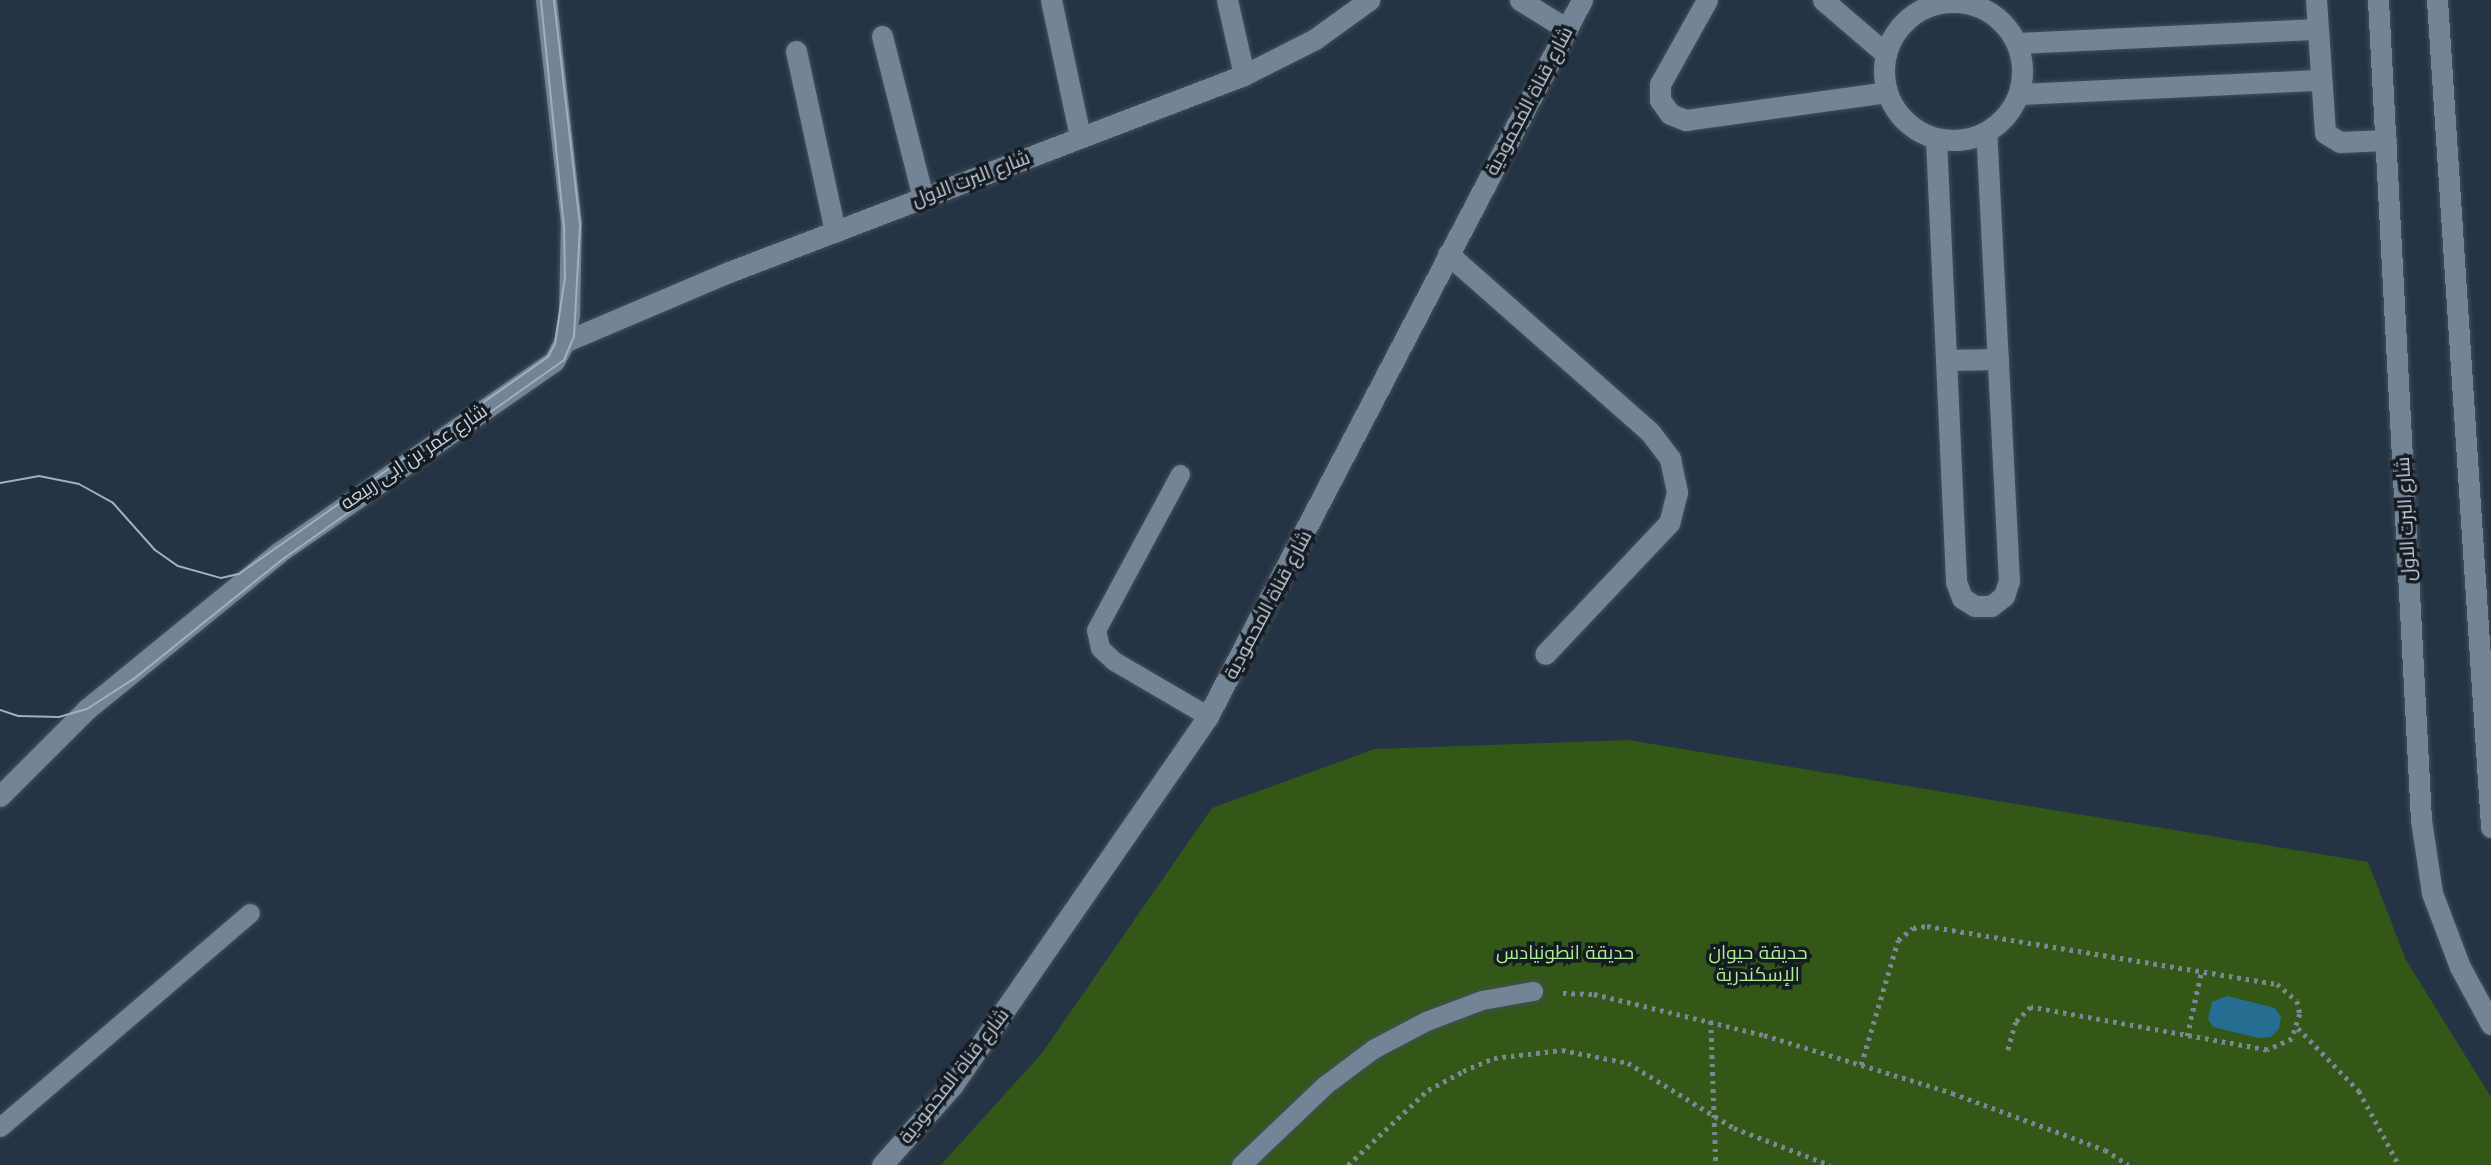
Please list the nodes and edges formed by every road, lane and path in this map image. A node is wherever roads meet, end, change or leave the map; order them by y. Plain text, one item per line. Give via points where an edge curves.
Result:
1 (546, 0) edge
2 (1051, 0) edge
3 (1227, 0) edge
4 (1369, 0) edge
5 (1520, 0) edge
6 (1582, 0) edge
7 (1707, 0) edge
8 (1823, 0) edge
9 (2316, 0) edge
10 (2378, 0) edge
11 (2437, 0) edge
12 (1930, 2) edge
13 (1977, 2) edge
14 (1567, 29) junction
15 (2318, 29) junction
16 (881, 36) dead end
17 (2018, 43) junction
18 (796, 51) dead end
19 (1886, 54) junction
20 (1244, 75) junction
21 (2320, 80) junction
22 (1887, 92) junction
23 (2020, 94) junction
24 (1986, 133) junction
25 (1080, 137) junction
26 (1936, 139) junction
27 (2386, 141) junction
28 (923, 198) junction
29 (835, 232) junction
30 (1448, 254) junction
31 (565, 342) junction
32 (1998, 359) junction
33 (1946, 360) junction
34 (1180, 474) dead end
35 (1545, 654) dead end
36 (1208, 716) junction
37 (2488, 767) edge
38 (0, 796) edge
39 (2491, 827) edge
40 (250, 913) dead end
41 (2201, 972) junction
42 (1533, 991) joint
43 (1711, 1021) junction
44 (2491, 1024) edge
45 (2298, 1028) junction
46 (2188, 1036) junction
47 (2007, 1053) dead end
48 (1861, 1065) junction
49 (1715, 1118) junction
50 (0, 1127) edge
51 (882, 1165) edge
52 (1241, 1165) edge
53 (1348, 1165) edge
54 (1716, 1165) edge
55 (1830, 1165) edge
56 (2129, 1165) edge
57 (2399, 1165) edge

1 - 31 street via 571,223
2 - 25 street
3 - 20 street
4 - 20 street, شارع البرت الاول via 1315,39
5 - 14 street
6 - 14 street, شارع قناة المحمودية
7 - 22 street via 1660,84 1660,100 1670,114 1686,120
8 - 19 street
9 - 15 street
10 - 27 street, شارع البرت الاول
11 - 37 street
12 - 13 street
12 - 19 street via 1909,16
13 - 17 street via 2001,20
14 - 30 street, شارع قناة المحمودية
15 - 17 street
15 - 21 street
16 - 28 street
17 - 23 street via 2024,69
18 - 29 street
19 - 22 street
20 - 25 street, شارع البرت الاول
21 - 23 street
21 - 27 street via 2323,125 2332,140
22 - 26 street via 1897,113 1914,129
23 - 24 street via 2007,117
24 - 26 street via 1961,141
24 - 32 street
25 - 28 street, شارع البرت الاول
26 - 33 street
27 - 44 street, شارع البرت الاول via 2421,820 2432,893 2459,967
28 - 29 street, شارع البرت الاول
29 - 31 street, شارع البرت الاول
30 - 35 street via 1650,432 1671,458 1677,492 1669,523
30 - 36 street, شارع قناة المحمودية
31 - 38 street, شارع عمر بن ابى ربيعه via 554,361 332,513 201,614 86,709
32 - 33 street
32 - 33 street via 2009,580 2004,596 1992,606 1975,606 1962,597 1956,582
34 - 36 lane via 1096,630 1100,648 1114,661
36 - 51 street, شارع قناة المحمودية via 952,1086
37 - 39 street
40 - 50 lane
41 - 45 path via 2277,984 2297,1001
41 - 46 path
41 - 48 path via 1927,926 1913,928 1894,950
42 - 43 path via 1594,994
42 - 52 lane via 1482,1000 1426,1021 1373,1049 1325,1085
43 - 48 path
43 - 49 path
45 - 46 path via 2281,1047 2267,1050
45 - 57 path via 2359,1091
46 - 47 path via 2042,1006 2022,1013
48 - 56 path via 2105,1150
49 - 53 path via 1628,1063 1562,1049 1528,1051 1494,1058 1428,1090
49 - 54 path
49 - 55 path via 1753,1138

